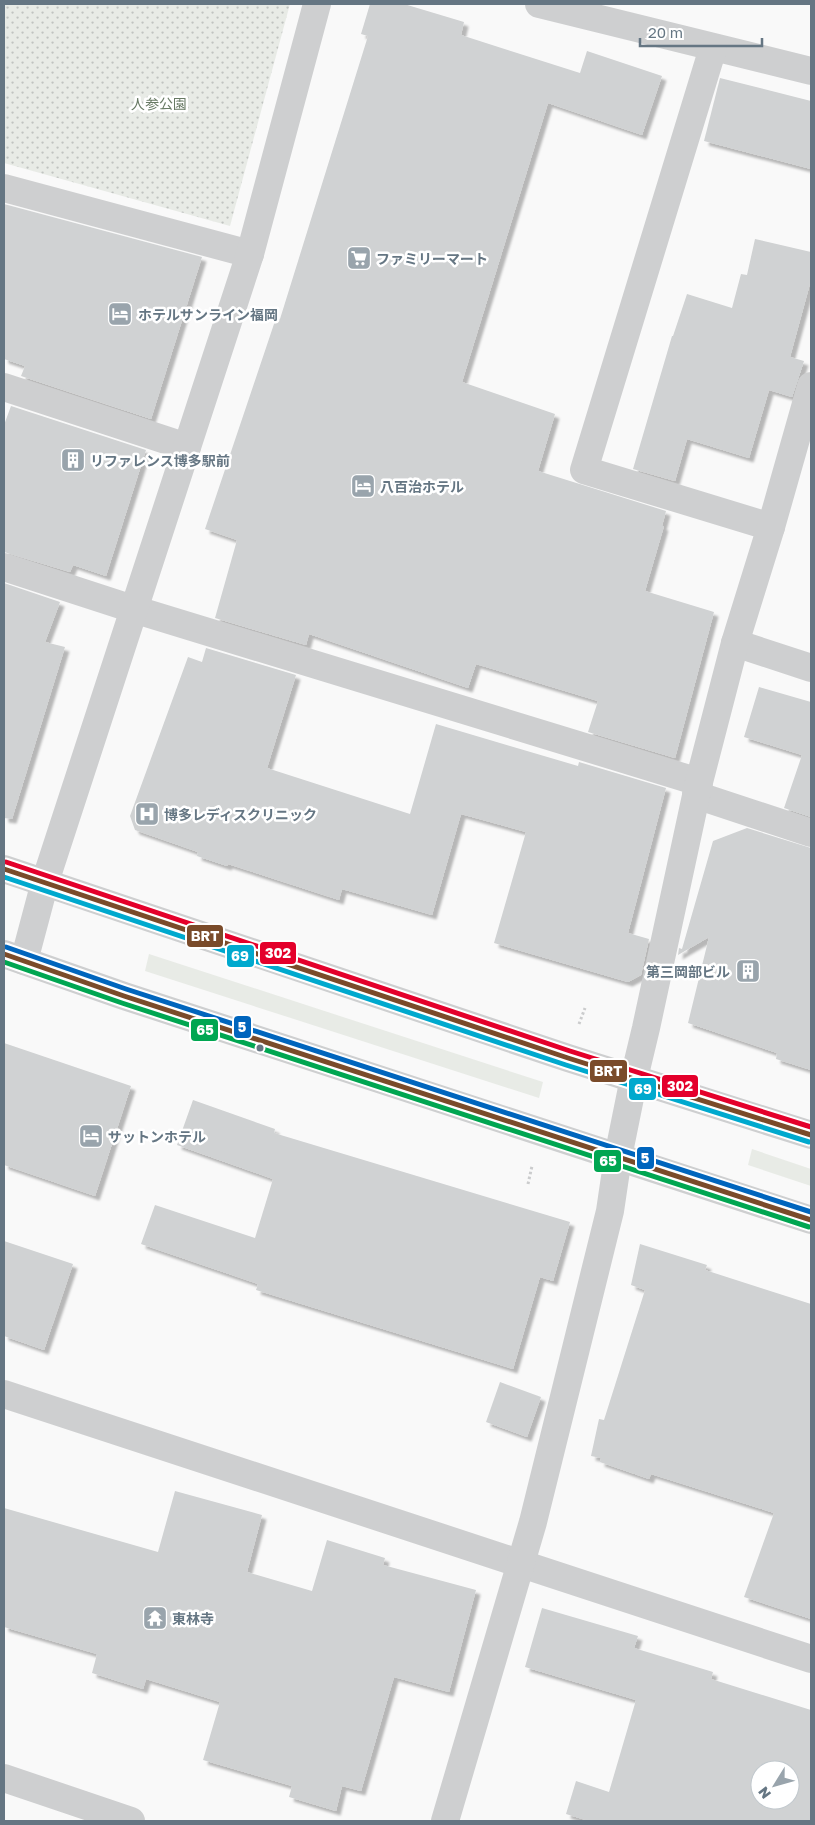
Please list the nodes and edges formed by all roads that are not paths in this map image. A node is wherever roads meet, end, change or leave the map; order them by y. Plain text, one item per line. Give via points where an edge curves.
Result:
1 (317, 4) edge
2 (539, 4) edge
3 (713, 48) junction
4 (811, 72) edge
5 (4, 188) edge
6 (250, 254) junction
7 (811, 386) edge
8 (4, 387) edge
9 (187, 447) junction
10 (771, 527) junction
11 (4, 567) edge
12 (133, 609) junction
13 (735, 643) junction
14 (811, 668) edge
15 (697, 788) junction
16 (811, 833) edge
17 (4, 869) edge
18 (45, 882) junction
19 (14, 957) edge
20 (634, 1078) junction
21 (811, 1135) edge
22 (618, 1158) junction
23 (811, 1220) edge
24 (4, 1394) edge
25 (520, 1563) junction
26 (811, 1659) edge
27 (8, 1785) edge
28 (131, 1821) edge
29 (445, 1821) edge

1 - 6 street
2 - 3 street
3 - 4 street
3 - 10 street via 584,470
5 - 6 street
6 - 9 street
7 - 10 street
8 - 9 street
9 - 12 street
10 - 13 street
11 - 12 street
12 - 15 street
12 - 18 street
13 - 14 street
13 - 15 street
15 - 16 street
15 - 20 street
17 - 18 street
18 - 19 street
18 - 20 street
19 - 22 street
20 - 21 street
20 - 22 street
22 - 23 street
22 - 25 street via 605,1230 534,1522
24 - 25 street
25 - 26 street
25 - 29 street
27 - 28 street

